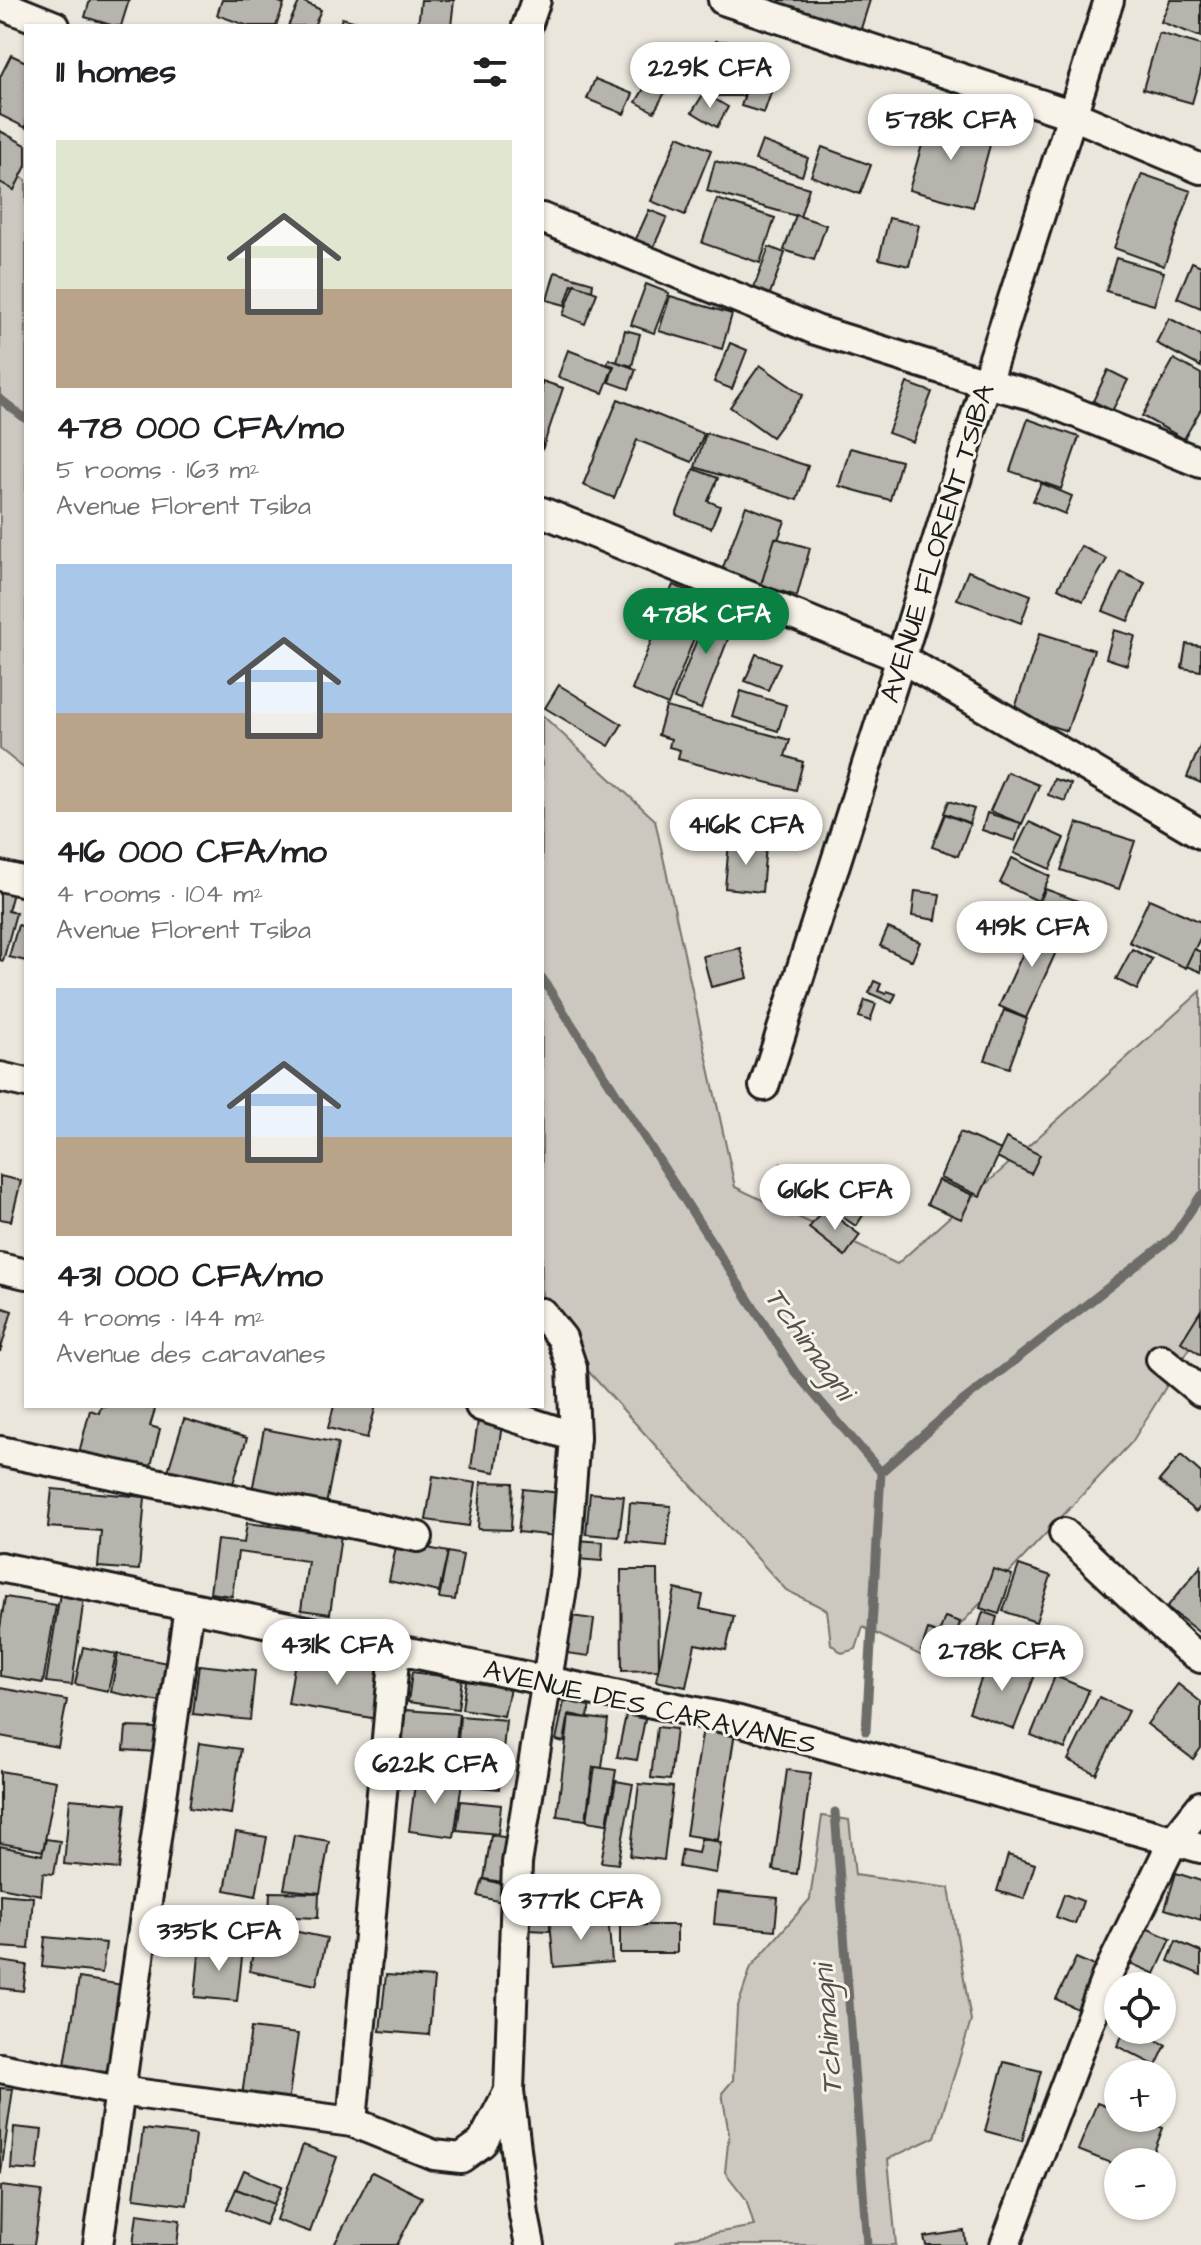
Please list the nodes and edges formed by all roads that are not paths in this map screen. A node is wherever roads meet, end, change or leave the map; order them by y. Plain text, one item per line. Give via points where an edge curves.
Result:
1 (536, 0) edge
2 (723, 0) edge
3 (1109, 0) edge
4 (0, 4) edge
5 (50, 24) edge
6 (528, 24) edge
7 (1073, 115) junction
8 (1201, 169) edge
9 (544, 219) edge
10 (986, 383) junction
11 (1201, 463) edge
12 (544, 513) edge
13 (901, 658) junction
14 (1201, 834) edge
15 (0, 876) edge
16 (24, 882) edge
17 (0, 1077) edge
18 (24, 1083) edge
19 (764, 1086) dead end
20 (0, 1268) edge
21 (24, 1274) edge
22 (544, 1316) edge
23 (1161, 1359) dead end
24 (1201, 1392) edge
25 (486, 1408) edge
26 (575, 1437) junction
27 (0, 1451) edge
28 (1064, 1533) dead end
29 (418, 1537) dead end
30 (0, 1567) edge
31 (189, 1607) junction
32 (395, 1650) junction
33 (1201, 1658) edge
34 (546, 1682) junction
35 (1201, 1806) edge
36 (1173, 1841) junction
37 (1201, 1848) edge
38 (0, 2068) edge
39 (119, 2091) junction
40 (509, 2091) junction
41 (352, 2122) junction
42 (98, 2245) edge
43 (530, 2245) edge
44 (1005, 2245) edge

1 - 6 street
2 - 7 street
3 - 7 street, AVENUE FLORENT TSIBA
4 - 5 street
7 - 8 street
7 - 10 street, AVENUE FLORENT TSIBA
9 - 10 street via 816,330
10 - 11 street via 1032,395
10 - 13 street, AVENUE FLORENT TSIBA
12 - 13 street
13 - 14 street
13 - 19 street, AVENUE FLORENT TSIBA
15 - 16 street
17 - 18 street
20 - 21 street
22 - 26 street via 562,1338 572,1368
23 - 24 street
25 - 26 street
26 - 34 street via 564,1576
27 - 29 street
28 - 33 street
30 - 31 street, AVENUE DES CARAVANES
31 - 32 street, AVENUE DES CARAVANES
31 - 39 street
32 - 34 street, AVENUE DES CARAVANES
32 - 41 street
34 - 36 street, AVENUE DES CARAVANES via 739,1721
34 - 40 street via 517,1863
35 - 36 street
36 - 37 street, AVENUE DES CARAVANES
36 - 44 street via 1106,1978
38 - 39 street
39 - 41 street
39 - 42 street
40 - 41 street via 482,2143 461,2158 434,2155
40 - 43 street

